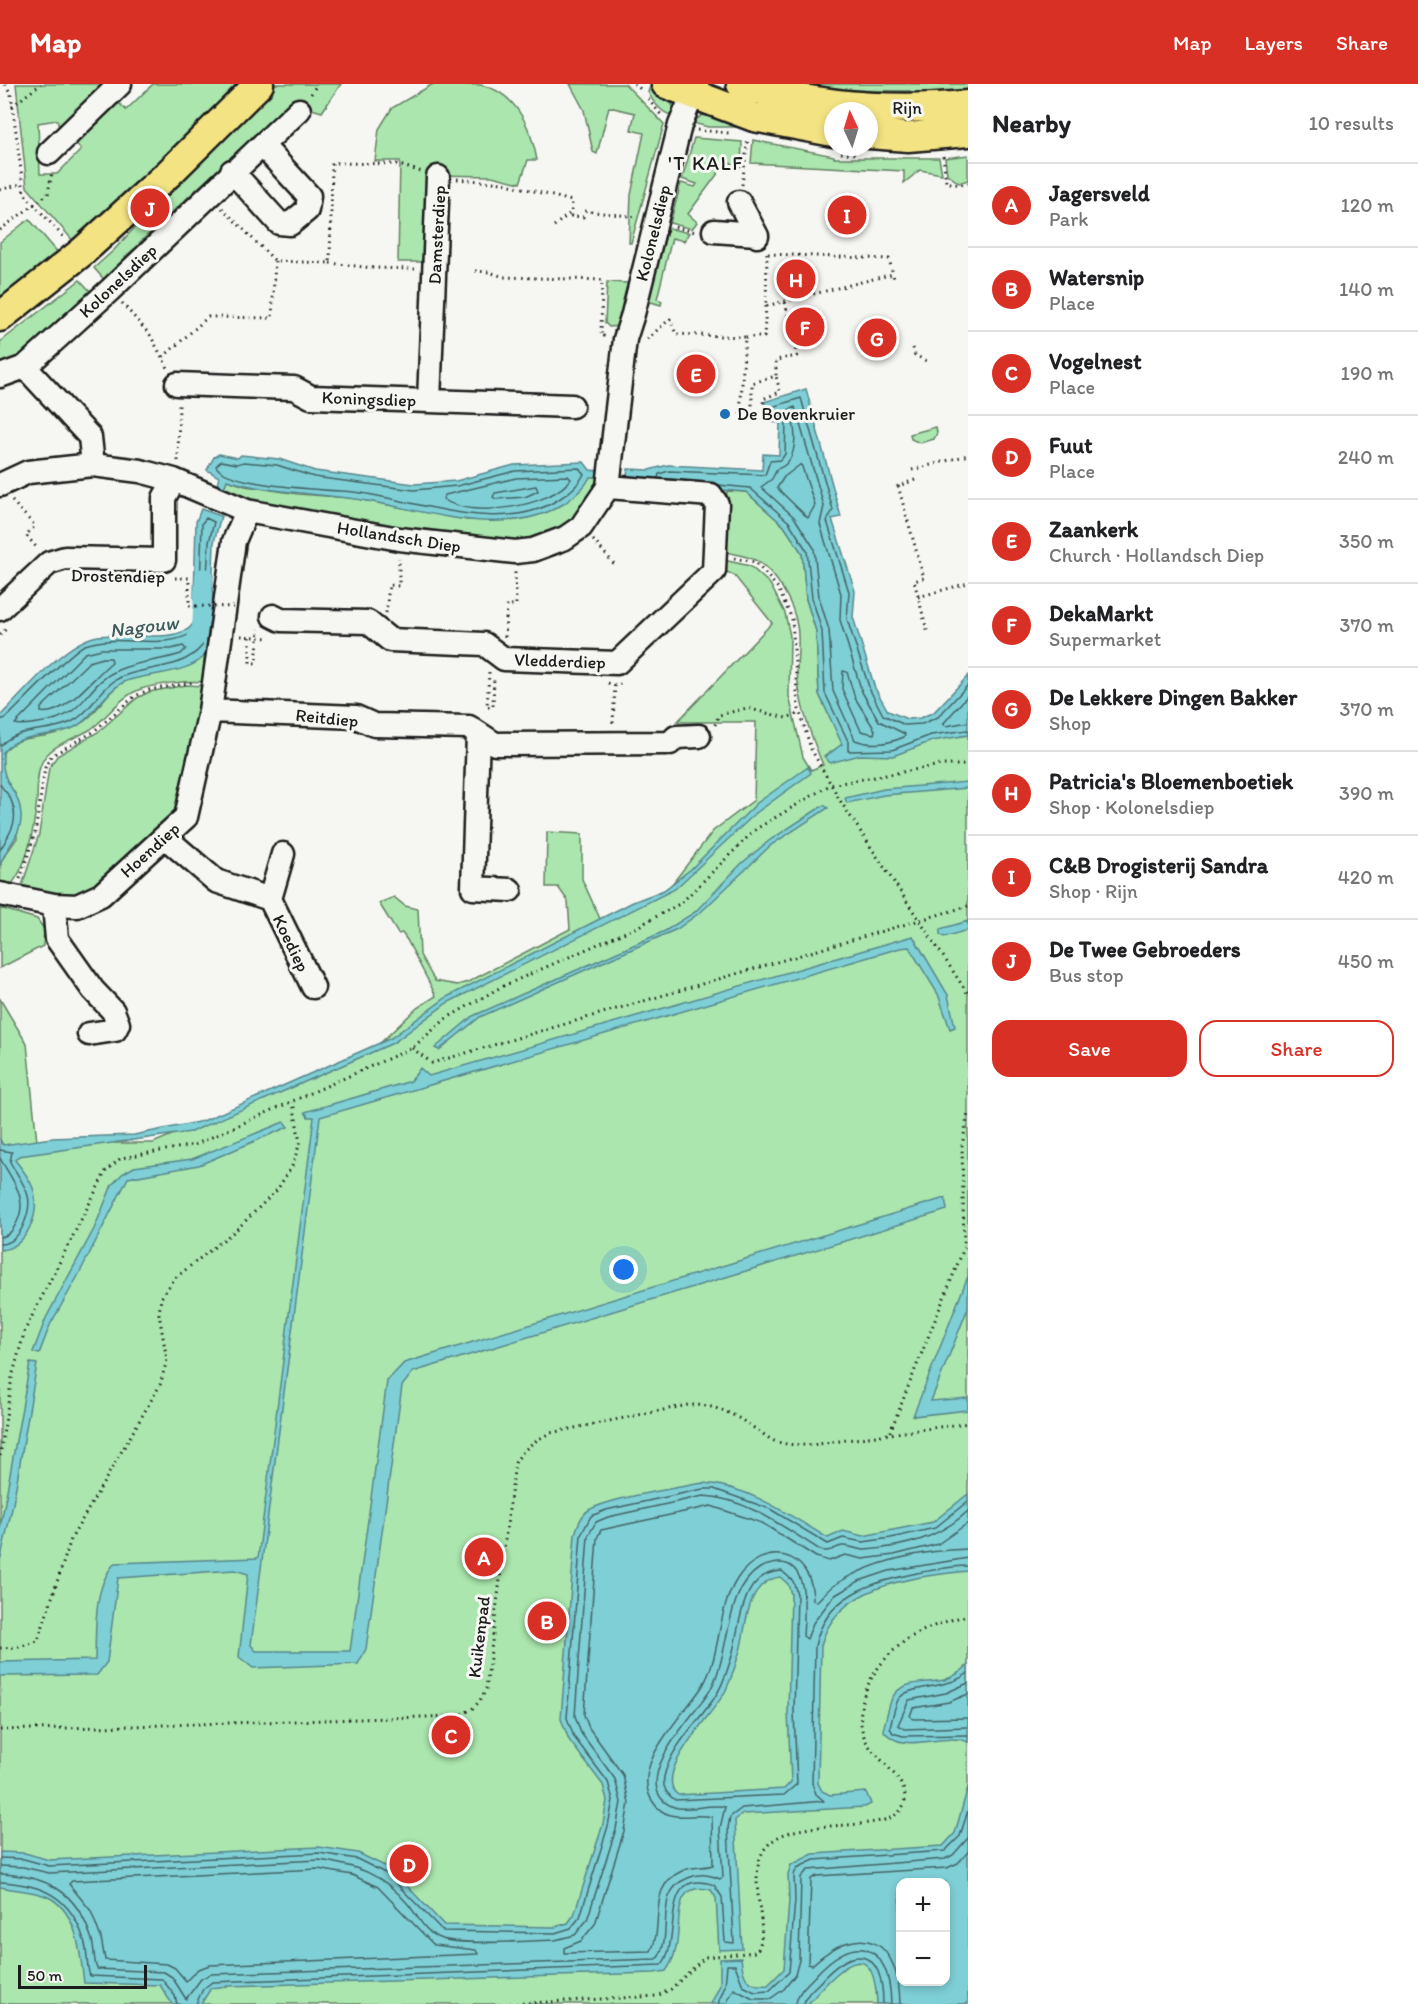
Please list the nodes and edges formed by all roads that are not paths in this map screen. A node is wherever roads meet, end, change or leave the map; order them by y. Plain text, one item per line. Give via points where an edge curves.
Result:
1 (120, 84) edge
2 (259, 84) edge
3 (741, 84) edge
4 (685, 88) edge
5 (968, 105) edge
6 (299, 110) dead end
7 (824, 130) edge
8 (968, 132) edge
9 (878, 135) edge
10 (262, 145) junction
11 (50, 153) road end
12 (232, 171) junction
13 (438, 177) road end
14 (739, 202) dead end
15 (714, 231) dead end
16 (633, 315) joint
17 (0, 316) edge
18 (25, 367) junction
19 (0, 376) edge
20 (177, 384) road end
21 (429, 401) junction
22 (572, 406) dead end
23 (93, 465) junction
24 (174, 480) junction
25 (608, 487) junction
26 (3, 490) edge
27 (247, 510) junction
28 (4, 618) edge
29 (265, 624) road end
30 (210, 711) junction
31 (707, 731) road end
32 (477, 734) junction
33 (166, 838) junction
34 (283, 854) dead end
35 (510, 890) dead end
36 (8, 892) edge
37 (270, 899) junction
38 (54, 905) junction
39 (313, 987) dead end
40 (89, 1034) dead end

1 - 11 street
2 - 17 main road via 82,252
3 - 5 main road, Rijn via 832,105 906,109
4 - 7 main road via 754,117
4 - 16 street, Kolonelsdiep via 662,224
6 - 10 street, Kolonelsdiep
8 - 9 main road, Rijn
10 - 12 street, Kolonelsdiep
10 - 12 street via 309,196 307,210 290,224 279,223
12 - 18 street, Kolonelsdiep
13 - 21 street, Damsterdiep
14 - 15 street via 762,244
16 - 25 street, Hollandsch Diep via 625,339
18 - 19 street
18 - 23 street via 90,437
20 - 21 street, Koningsdiep via 294,388 311,397
21 - 22 street, Koningsdiep
23 - 24 street, Hollandsch Diep
23 - 26 street, Hollandsch Diep via 28,472
24 - 27 street, Hollandsch Diep
24 - 28 street, Drostendiep via 164,498 164,560 65,558 49,563
25 - 27 street, Hollandsch Diep via 580,527 565,538 515,552 399,539
25 - 29 street, Vledderdiep via 711,495 717,504 714,571 617,663 491,661 484,644 390,640 368,622 281,620
27 - 30 street, Hoendiep via 234,542
30 - 32 street, Reitdiep via 356,717 374,725 469,727
30 - 33 street, Hoendiep via 186,817
31 - 32 street, Reitdiep via 676,737 670,743 613,745 495,744
32 - 35 street via 473,888
33 - 37 street, Koediep via 216,881
33 - 38 street, Hoendiep via 101,895 76,906
34 - 37 street, Koediep
36 - 38 street, Hoendiep
37 - 39 street, Koediep
38 - 40 street via 57,939 118,1024 115,1030

